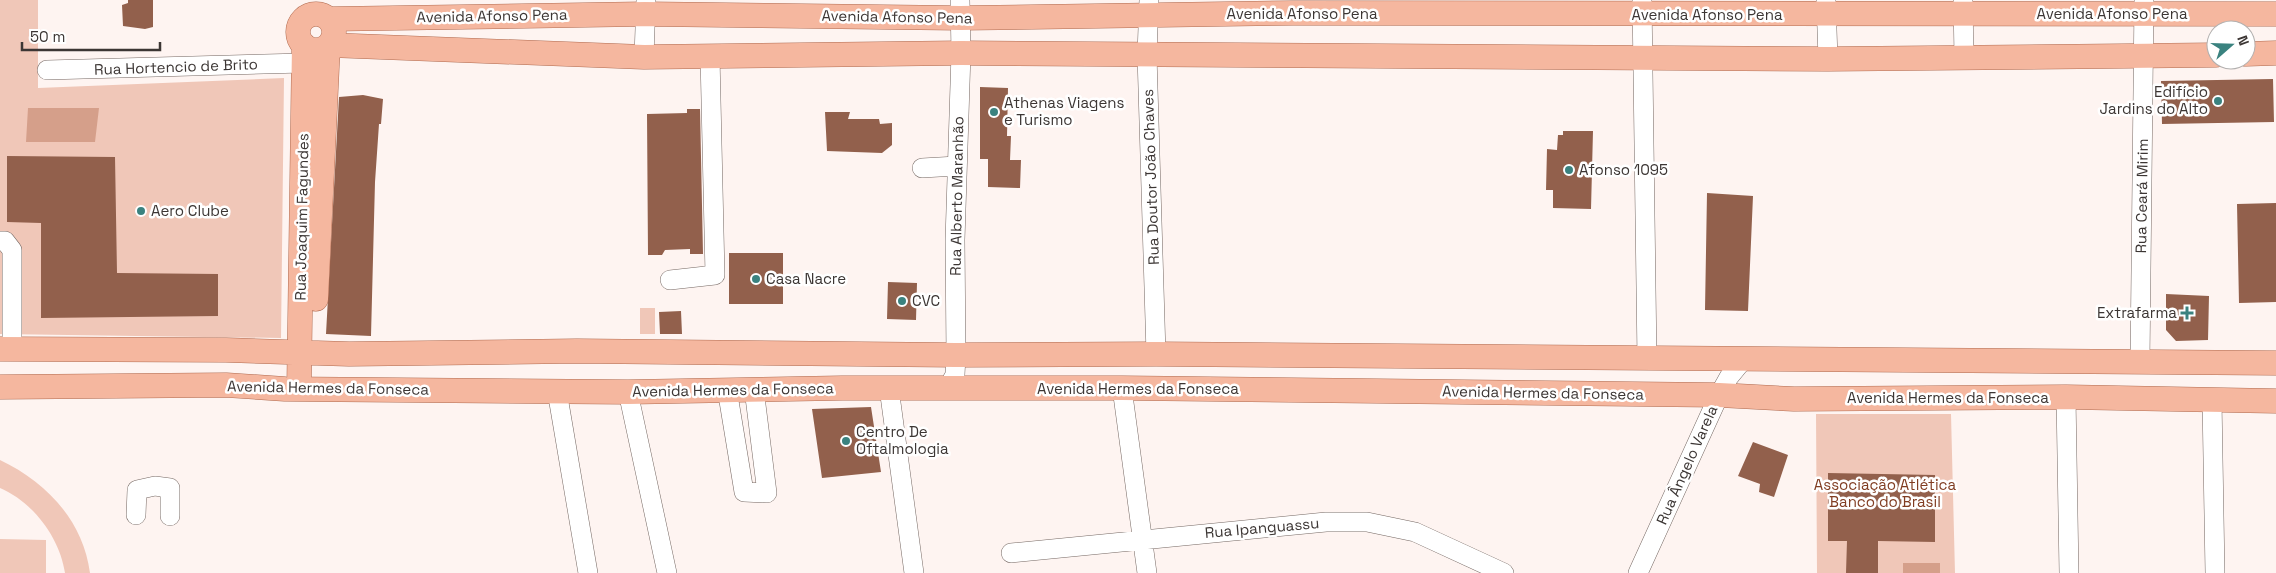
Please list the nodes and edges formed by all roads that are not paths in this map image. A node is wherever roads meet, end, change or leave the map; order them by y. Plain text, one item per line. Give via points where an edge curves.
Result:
1 (1295, 6) edge
2 (645, 7) edge
3 (1643, 7) edge
4 (1963, 7) edge
5 (1149, 8) edge
6 (1827, 8) edge
7 (2144, 8) edge
8 (960, 9) edge
9 (318, 11) edge
10 (2276, 14) edge
11 (329, 45) junction
12 (961, 53) junction
13 (2276, 53) edge
14 (304, 54) junction
15 (2206, 54) edge
16 (2256, 54) edge
17 (1147, 55) junction
18 (710, 56) junction
19 (2143, 56) junction
20 (644, 57) junction
21 (1644, 58) junction
22 (1964, 58) junction
23 (1828, 59) junction
24 (47, 70) dead end
25 (957, 166) junction
26 (922, 168) dead end
27 (0, 241) edge
28 (670, 280) dead end
29 (6, 350) edge
30 (226, 350) junction
31 (306, 353) junction
32 (1156, 354) junction
33 (956, 355) junction
34 (1647, 358) junction
35 (1743, 360) junction
36 (2140, 361) junction
37 (2276, 363) edge
38 (226, 385) junction
39 (0, 387) edge
40 (299, 388) junction
41 (889, 388) junction
42 (1122, 388) junction
43 (728, 389) junction
44 (754, 389) junction
45 (947, 389) junction
46 (557, 390) junction
47 (628, 392) junction
48 (1719, 395) junction
49 (2066, 397) junction
50 (2212, 400) junction
51 (2276, 401) edge
52 (136, 515) dead end
53 (170, 516) dead end
54 (1142, 539) junction
55 (1011, 552) dead end
56 (588, 573) edge
57 (667, 573) edge
58 (914, 573) edge
59 (1147, 573) edge
60 (1504, 573) edge
61 (1638, 573) edge
62 (2069, 573) edge
63 (2215, 573) edge

1 - 3 main road, Avenida Afonso Pena
1 - 5 main road, Avenida Afonso Pena
2 - 8 main road, Avenida Afonso Pena
2 - 9 main road, Avenida Afonso Pena
2 - 20 street
3 - 6 main road, Avenida Afonso Pena
3 - 21 street
4 - 6 main road, Avenida Afonso Pena
4 - 7 main road, Avenida Afonso Pena
4 - 22 street
5 - 8 main road, Avenida Afonso Pena
5 - 17 street, Rua Doutor João Chaves
6 - 23 street
7 - 10 main road, Avenida Afonso Pena
7 - 19 street, Rua Ceará Mirim
8 - 12 street, Rua Alberto Maranhão
9 - 11 main road, Rua Joaquim Fagundes via 332,22 334,35
9 - 14 main road, Rua Joaquim Fagundes via 298,29
11 - 14 main road
11 - 20 main road
11 - 31 main road, Rua Joaquim Fagundes
12 - 17 main road
12 - 18 main road
12 - 25 street, Rua Alberto Maranhão
13 - 16 main road
14 - 24 street, Rua Hortencio de Brito
14 - 31 main road, Rua Joaquim Fagundes
15 - 19 main road
17 - 21 main road
17 - 32 street, Rua Doutor João Chaves
18 - 20 main road
18 - 28 street via 715,275
19 - 22 main road
19 - 36 street, Rua Ceará Mirim
21 - 23 main road
21 - 34 street
22 - 23 main road
25 - 26 street
25 - 33 street, Rua Alberto Maranhão
27 - 29 street via 5,241 12,250
29 - 30 main road
30 - 31 main road
30 - 38 main road via 230,364
31 - 33 main road
31 - 40 main road, Rua Joaquim Fagundes
32 - 33 main road
32 - 34 main road
33 - 45 street, Rua Alberto Maranhão via 955,374
34 - 35 main road
35 - 36 main road
35 - 48 street, Rua Ângelo Varela
36 - 37 main road
38 - 39 main road, Avenida Hermes da Fonseca
38 - 40 main road, Avenida Hermes da Fonseca
40 - 46 main road, Avenida Hermes da Fonseca
41 - 44 main road, Avenida Hermes da Fonseca
41 - 45 main road, Avenida Hermes da Fonseca
41 - 58 street
42 - 45 main road, Avenida Hermes da Fonseca
42 - 48 main road, Avenida Hermes da Fonseca
42 - 54 street
43 - 44 main road, Avenida Hermes da Fonseca
43 - 44 street via 744,492 767,493
43 - 47 main road, Avenida Hermes da Fonseca
46 - 47 main road, Avenida Hermes da Fonseca
46 - 56 street
47 - 57 street
48 - 49 main road, Avenida Hermes da Fonseca via 1794,399
48 - 61 street, Rua Ângelo Varela
49 - 50 main road, Avenida Hermes da Fonseca
49 - 62 street
50 - 51 main road, Avenida Hermes da Fonseca
50 - 63 street
52 - 53 street via 137,490 155,486 170,488
54 - 55 street, Rua Ipanguassu
54 - 59 street
54 - 60 street, Rua Ipanguassu via 1326,522 1367,522 1415,532

